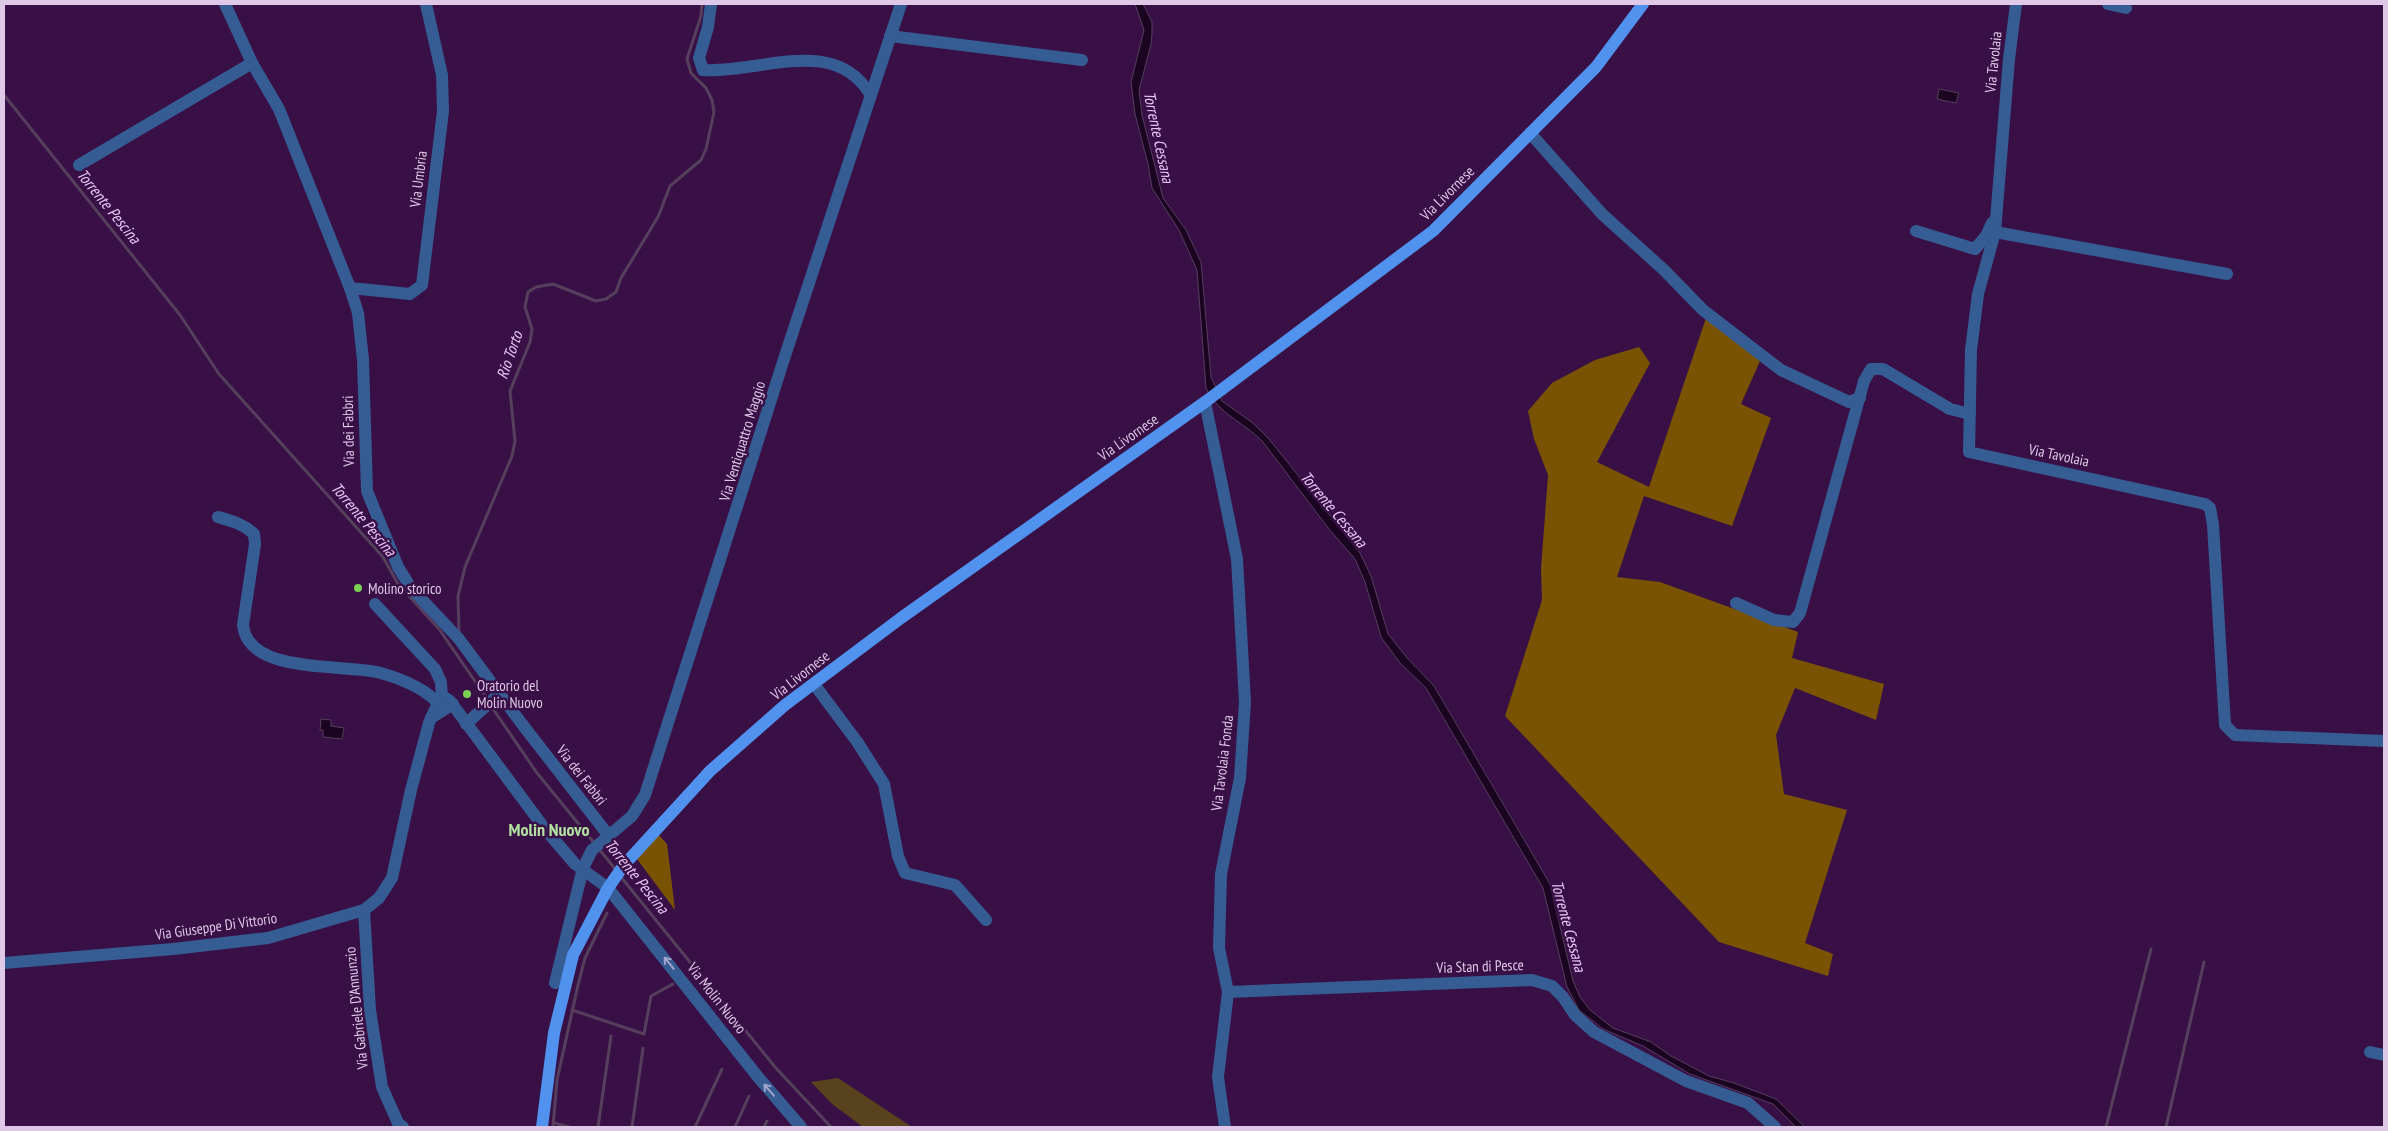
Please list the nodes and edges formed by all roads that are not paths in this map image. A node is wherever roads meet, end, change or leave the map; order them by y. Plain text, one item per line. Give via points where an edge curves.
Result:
1 (225, 4) edge
2 (426, 4) edge
3 (711, 4) edge
4 (901, 4) edge
5 (1643, 4) edge
6 (2016, 4) edge
7 (2108, 4) edge
8 (2126, 8) dead end
9 (890, 36) junction
10 (1082, 60) dead end
11 (252, 63) junction
12 (870, 94) junction
13 (1530, 133) junction
14 (79, 164) dead end
15 (1996, 214) junction
16 (1916, 231) dead end
17 (1995, 232) junction
18 (2227, 274) dead end
19 (350, 288) junction
20 (1860, 398) junction
21 (1206, 401) junction
22 (1970, 414) junction
23 (218, 517) dead end
24 (1736, 603) dead end
25 (375, 604) dead end
26 (814, 684) junction
27 (498, 695) junction
28 (444, 703) junction
29 (466, 724) junction
30 (2384, 741) edge
31 (606, 839) junction
32 (583, 868) junction
33 (612, 883) junction
34 (364, 910) junction
35 (986, 920) dead end
36 (4, 963) edge
37 (555, 983) dead end
38 (1228, 992) junction
39 (2370, 1052) dead end
40 (2384, 1055) edge
41 (403, 1127) edge
42 (542, 1127) edge
43 (802, 1127) edge
44 (1225, 1127) edge
45 (1775, 1127) edge

1 - 11 street, Via dei Fabbri
2 - 19 street, Via Umbria via 442,75 443,111 422,285 410,294
3 - 12 street via 699,58 703,70 721,71 776,62 817,60 841,67 863,82
4 - 9 street, Via Ventiquattro Maggio
5 - 13 main road, Via Livornese via 1596,67
6 - 15 street, Via Tavolaia
7 - 8 street
9 - 10 street
9 - 12 street, Via Ventiquattro Maggio
11 - 14 street
11 - 19 street, Via dei Fabbri via 279,109
12 - 31 street, Via Ventiquattro Maggio via 645,795 632,816
13 - 20 street via 1602,214 1703,310 1781,370 1843,400 1854,402
13 - 21 main road, Via Livornese via 1433,231
15 - 16 street via 1986,236 1975,249
15 - 17 street, Via Tavolaia
17 - 18 street
17 - 22 street, Via Tavolaia via 1978,294 1971,350
19 - 27 street, Via dei Fabbri via 358,313 363,360 367,491 378,522 398,567 412,588 459,639
20 - 22 street via 1866,374 1871,368 1878,367 1950,408
20 - 24 street via 1800,613 1793,622 1774,620
21 - 26 main road, Via Livornese
21 - 38 street, Via Tavolaia Fonda via 1237,560 1246,702 1240,778 1221,874 1219,948
22 - 30 street, Via Tavolaia via 1969,452 2205,504 2210,508 2226,725 2235,735
23 - 28 street via 247,527 254,534 243,624 252,647 285,661 375,672 399,679
25 - 28 street via 435,669 442,682
26 - 33 main road, Via Livornese via 710,771 624,865
26 - 35 street via 884,784 898,856 905,873 955,885
27 - 29 street
27 - 31 street, Via dei Fabbri
28 - 29 street, Via Molin Nuovo
28 - 34 street, Via Giuseppe Di Vittorio via 430,721 424,740 392,878 379,898
29 - 32 street, Via Molin Nuovo via 563,850
31 - 32 street, Via Ventiquattro Maggio via 592,850
32 - 33 street, Via Molin Nuovo
32 - 37 street, Via Ventiquattro Maggio
33 - 42 main road, Via Livornese via 573,955 554,1033
43 -> 33 street, Via Molin Nuovo via 758,1077
34 - 36 street, Via Giuseppe Di Vittorio via 268,938
34 - 41 street, Via Gabriele D'Annunzio via 370,1010 382,1087 398,1123
38 - 44 street, Via Tavolaia Fonda via 1218,1077
38 - 45 street, Via Stan di Pesce via 1532,980 1552,986 1575,1015 1594,1032 1686,1081 1748,1103
39 - 40 street

